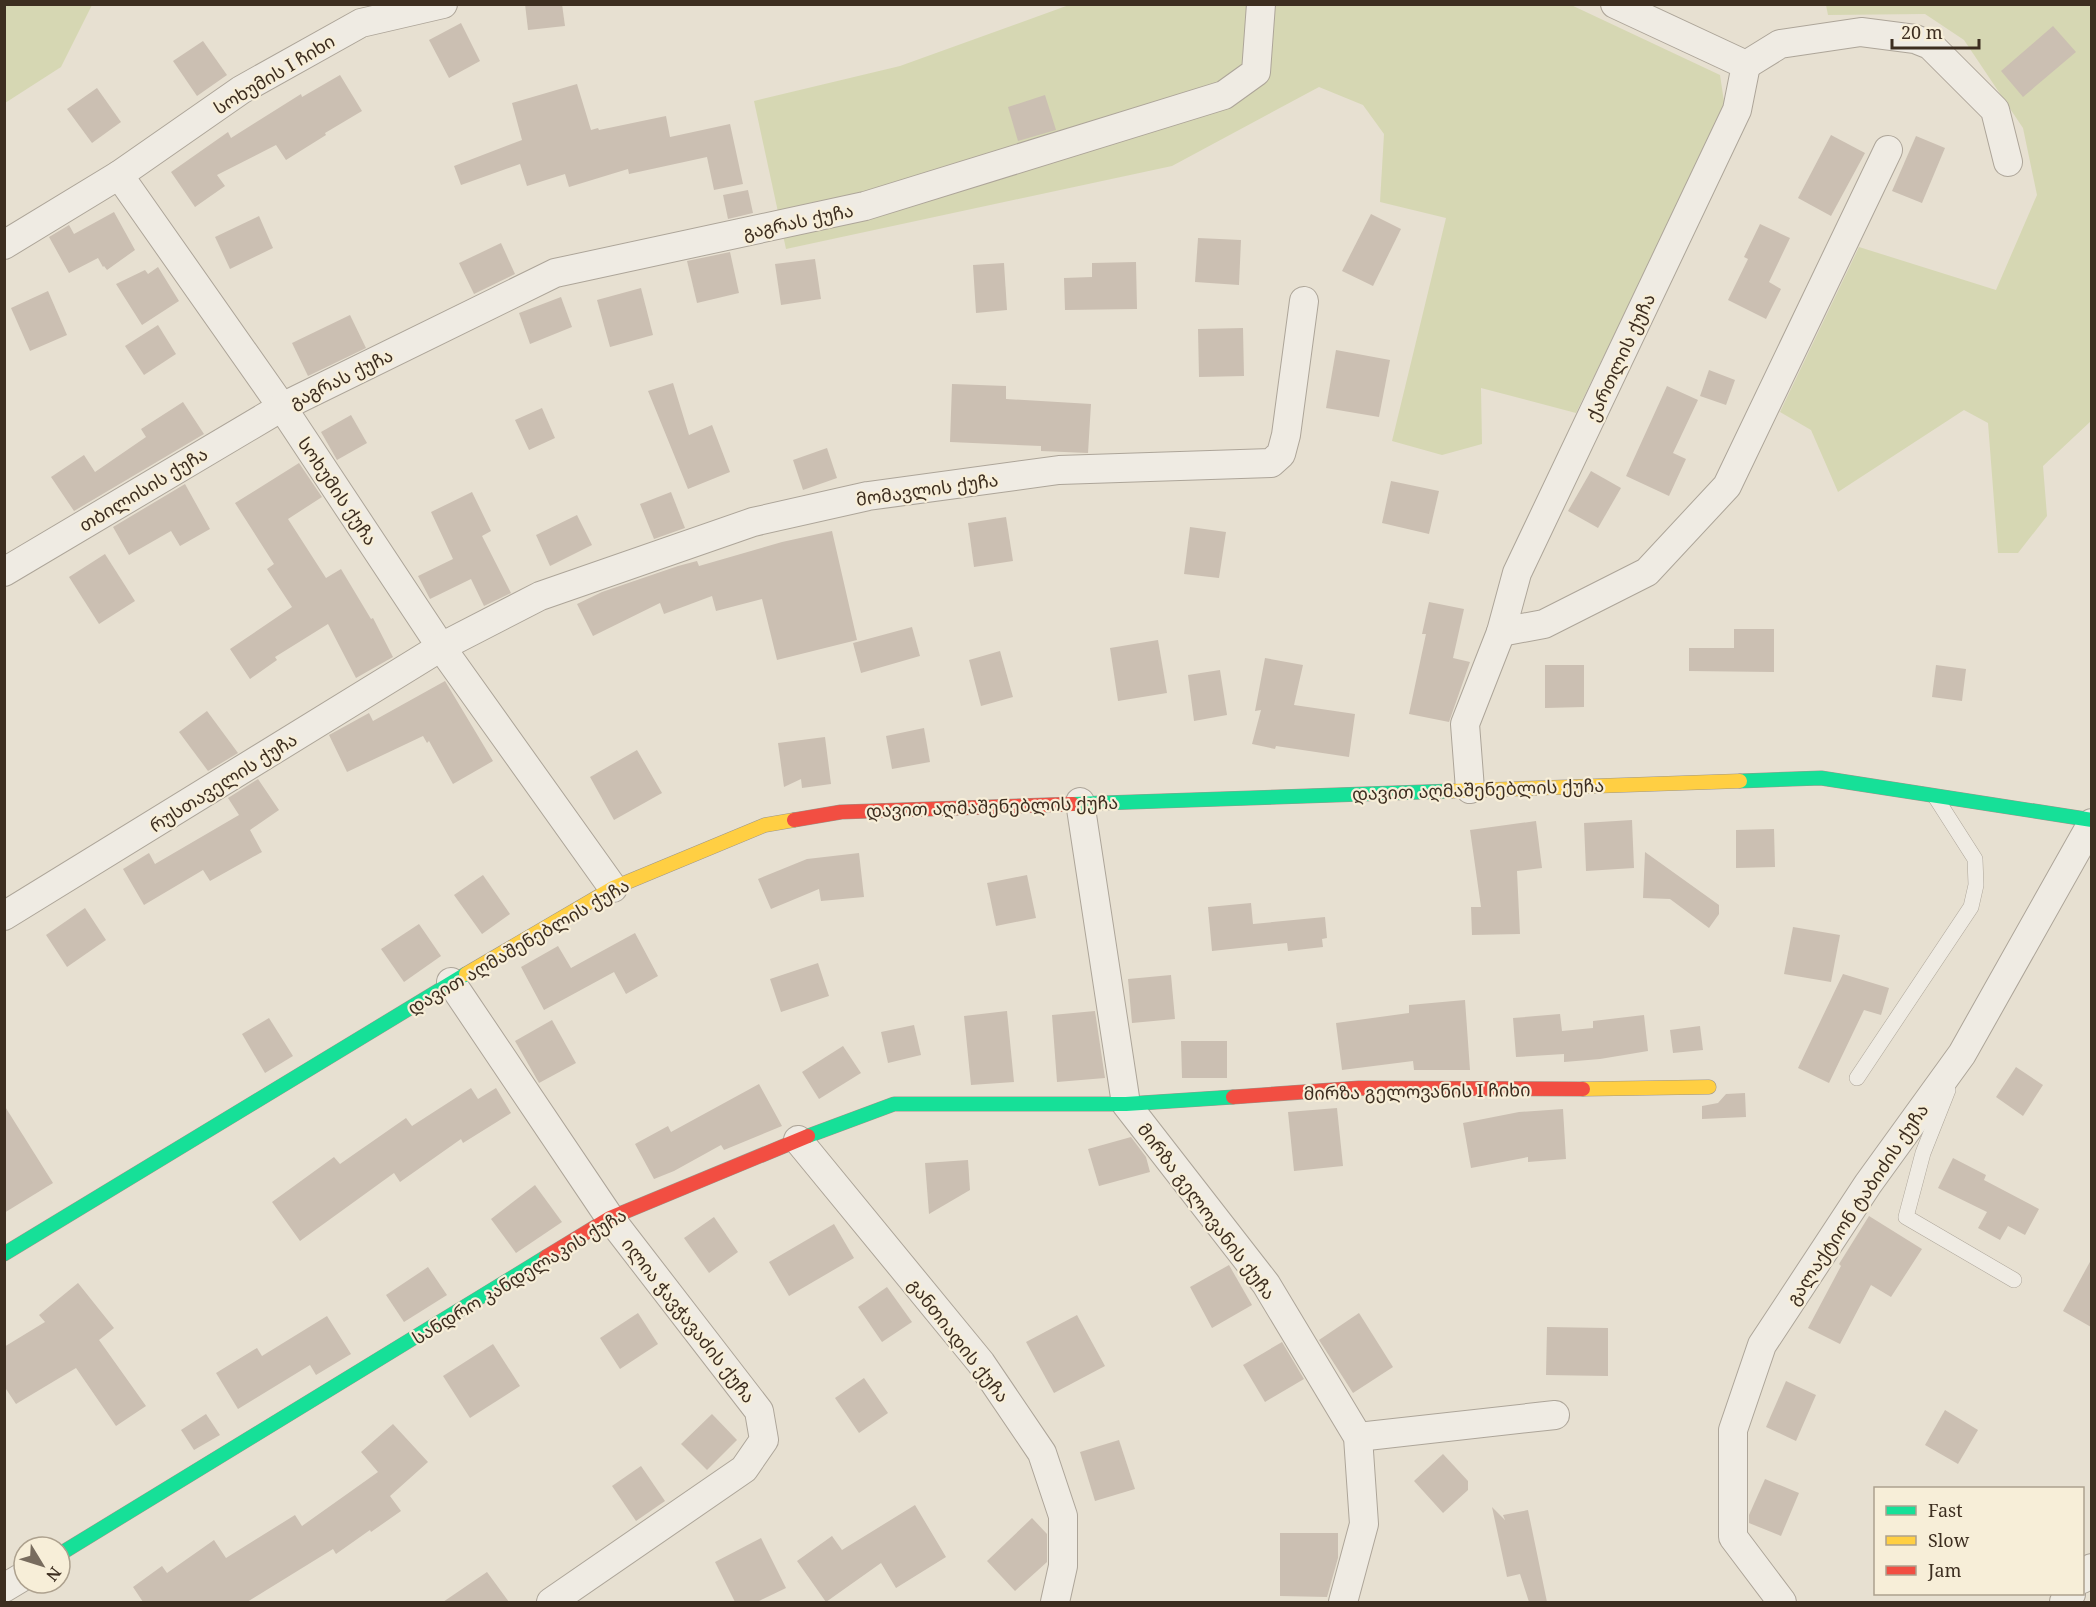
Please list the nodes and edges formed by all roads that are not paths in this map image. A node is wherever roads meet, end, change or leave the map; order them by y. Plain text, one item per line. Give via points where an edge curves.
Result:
1 (443, 4) edge
2 (1261, 4) edge
3 (1615, 4) edge
4 (1746, 65) junction
5 (1888, 150) dead end
6 (2008, 162) dead end
7 (119, 175) junction
8 (4, 245) edge
9 (1304, 301) dead end
10 (282, 407) junction
11 (4, 572) edge
12 (1501, 632) junction
13 (441, 647) junction
14 (1470, 789) junction
15 (1934, 796) junction
16 (1080, 802) junction
17 (2091, 822) edge
18 (614, 888) junction
19 (4, 916) edge
20 (451, 982) junction
21 (1962, 1054) junction
22 (1857, 1078) dead end
23 (1709, 1087) dead end
24 (1126, 1104) junction
25 (798, 1140) junction
26 (610, 1218) junction
27 (4, 1254) edge
28 (2014, 1280) dead end
29 (1555, 1415) dead end
30 (1358, 1437) junction
31 (72, 1547) edge
32 (551, 1602) edge
33 (1055, 1602) edge
34 (1343, 1602) edge
35 (1782, 1602) edge

1 - 7 street, სოხუმის I ჩიხი via 361,22 241,90
2 - 10 street, გაგრას ქუჩა via 1256,72 1224,95 865,206 555,273
3 - 4 street
4 - 6 street via 1780,44 1862,32 1915,39 1930,45 1995,110
4 - 12 street, ქართლის ქუჩა via 1737,110 1517,573
5 - 12 street via 1727,486 1647,572 1544,624
7 - 8 street
7 - 10 street, სოხუმის ქუჩა
9 - 13 street, მომავლის ქუჩა via 1286,435 1281,454 1271,463 1059,470 868,496 764,519 540,596
10 - 11 street, თბილისის ქუჩა
10 - 13 street, სოხუმის ქუჩა
12 - 14 street, ქართლის ქუჩა via 1465,724
13 - 18 street, სოხუმის ქუჩა
13 - 19 street, რუსთაველის ქუჩა
14 - 15 street, დავით აღმაშენებლის ქუჩა via 1821,778
14 - 16 street, დავით აღმაშენებლის ქუჩა
15 - 17 street, დავით აღმაშენებლის ქუჩა
15 - 22 lane via 1975,859 1976,885 1971,906
16 - 18 street, დავით აღმაშენებლის ქუჩა via 841,812 765,825
16 - 24 street, მირზა გელოვანის ქუჩა
17 - 21 street, გალაქტიონ ტაბიძის ქუჩა
18 - 20 street, დავით აღმაშენებლის ქუჩა
20 - 26 street, ილია ჭავჭავაძის ქუჩა
20 - 27 street, დავით აღმაშენებლის ქუჩა
21 - 28 lane via 1923,1153 1906,1217
21 - 35 street, გალაქტიონ ტაბიძის ქუჩა via 1868,1184 1762,1345 1732,1430 1734,1537
23 - 24 street, მირზა გელოვანის I ჩიხი via 1359,1088
24 - 25 street, სანდრო კანდელაკის ქუჩა via 894,1104
24 - 30 street, მირზა გელოვანის ქუჩა via 1266,1284
25 - 26 street, სანდრო კანდელაკის ქუჩა
25 - 33 street, განთიადის ქუჩა via 981,1363 1041,1453 1063,1516 1062,1566
26 - 31 street, სანდრო კანდელაკის ქუჩა
26 - 32 street, ილია ჭავჭავაძის ქუჩა via 759,1411 764,1440 744,1469
29 - 30 street
30 - 34 street, მირზა გელოვანის ქუჩა via 1365,1524

